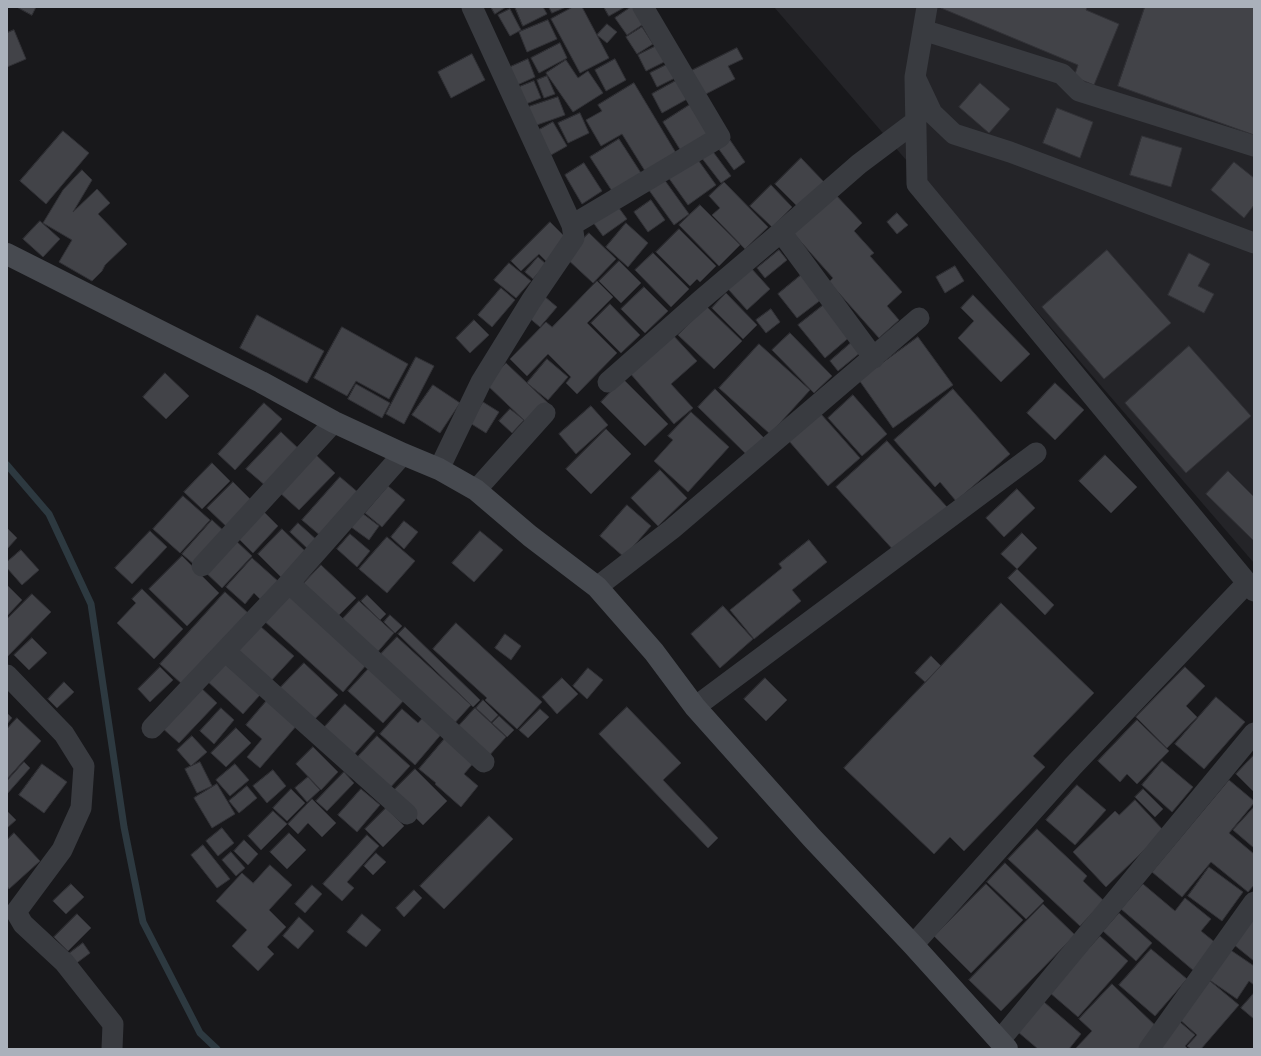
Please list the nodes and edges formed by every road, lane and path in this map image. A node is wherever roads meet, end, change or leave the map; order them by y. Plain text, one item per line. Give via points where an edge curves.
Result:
1 (472, 7) edge
2 (643, 7) edge
3 (928, 7) edge
4 (923, 30) junction
5 (915, 77) junction
6 (915, 122) junction
7 (1254, 146) edge
8 (572, 225) junction
9 (781, 232) junction
10 (1254, 243) edge
11 (7, 254) edge
12 (919, 318) dead end
13 (874, 358) junction
14 (608, 382) dead end
15 (545, 413) dead end
16 (334, 422) junction
17 (1036, 453) dead end
18 (403, 454) junction
19 (439, 469) junction
20 (476, 490) junction
21 (202, 566) dead end
22 (289, 583) junction
23 (596, 587) junction
24 (1251, 587) edge
25 (225, 651) junction
26 (7, 675) edge
27 (695, 707) junction
28 (152, 728) dead end
29 (1254, 733) edge
30 (484, 762) dead end
31 (406, 814) dead end
32 (1254, 902) edge
33 (11, 908) edge
34 (913, 945) junction
35 (1004, 1045) edge
36 (112, 1049) edge
37 (1149, 1049) edge

1 - 8 street
2 - 8 street via 720,137
3 - 4 street
4 - 5 street
4 - 7 street via 1062,74 1079,91
5 - 6 street
5 - 10 street via 932,113 954,134 1018,154
6 - 9 street via 859,164
6 - 24 street via 917,184
8 - 19 street via 574,238 481,382
9 - 13 street
9 - 14 street
11 - 16 street via 261,382
12 - 13 street
13 - 23 street via 672,529
15 - 20 street
16 - 18 street
16 - 21 street
17 - 27 street
18 - 19 street
18 - 22 street
19 - 20 street
20 - 23 street
22 - 25 street
22 - 30 street
23 - 27 street via 654,652
24 - 34 street via 1073,766
25 - 28 street
25 - 31 street
26 - 33 street via 64,734 84,766 81,808 62,850
27 - 34 street via 812,838
29 - 35 street
32 - 37 street
33 - 36 street via 23,924 64,962 113,1024
34 - 35 street

